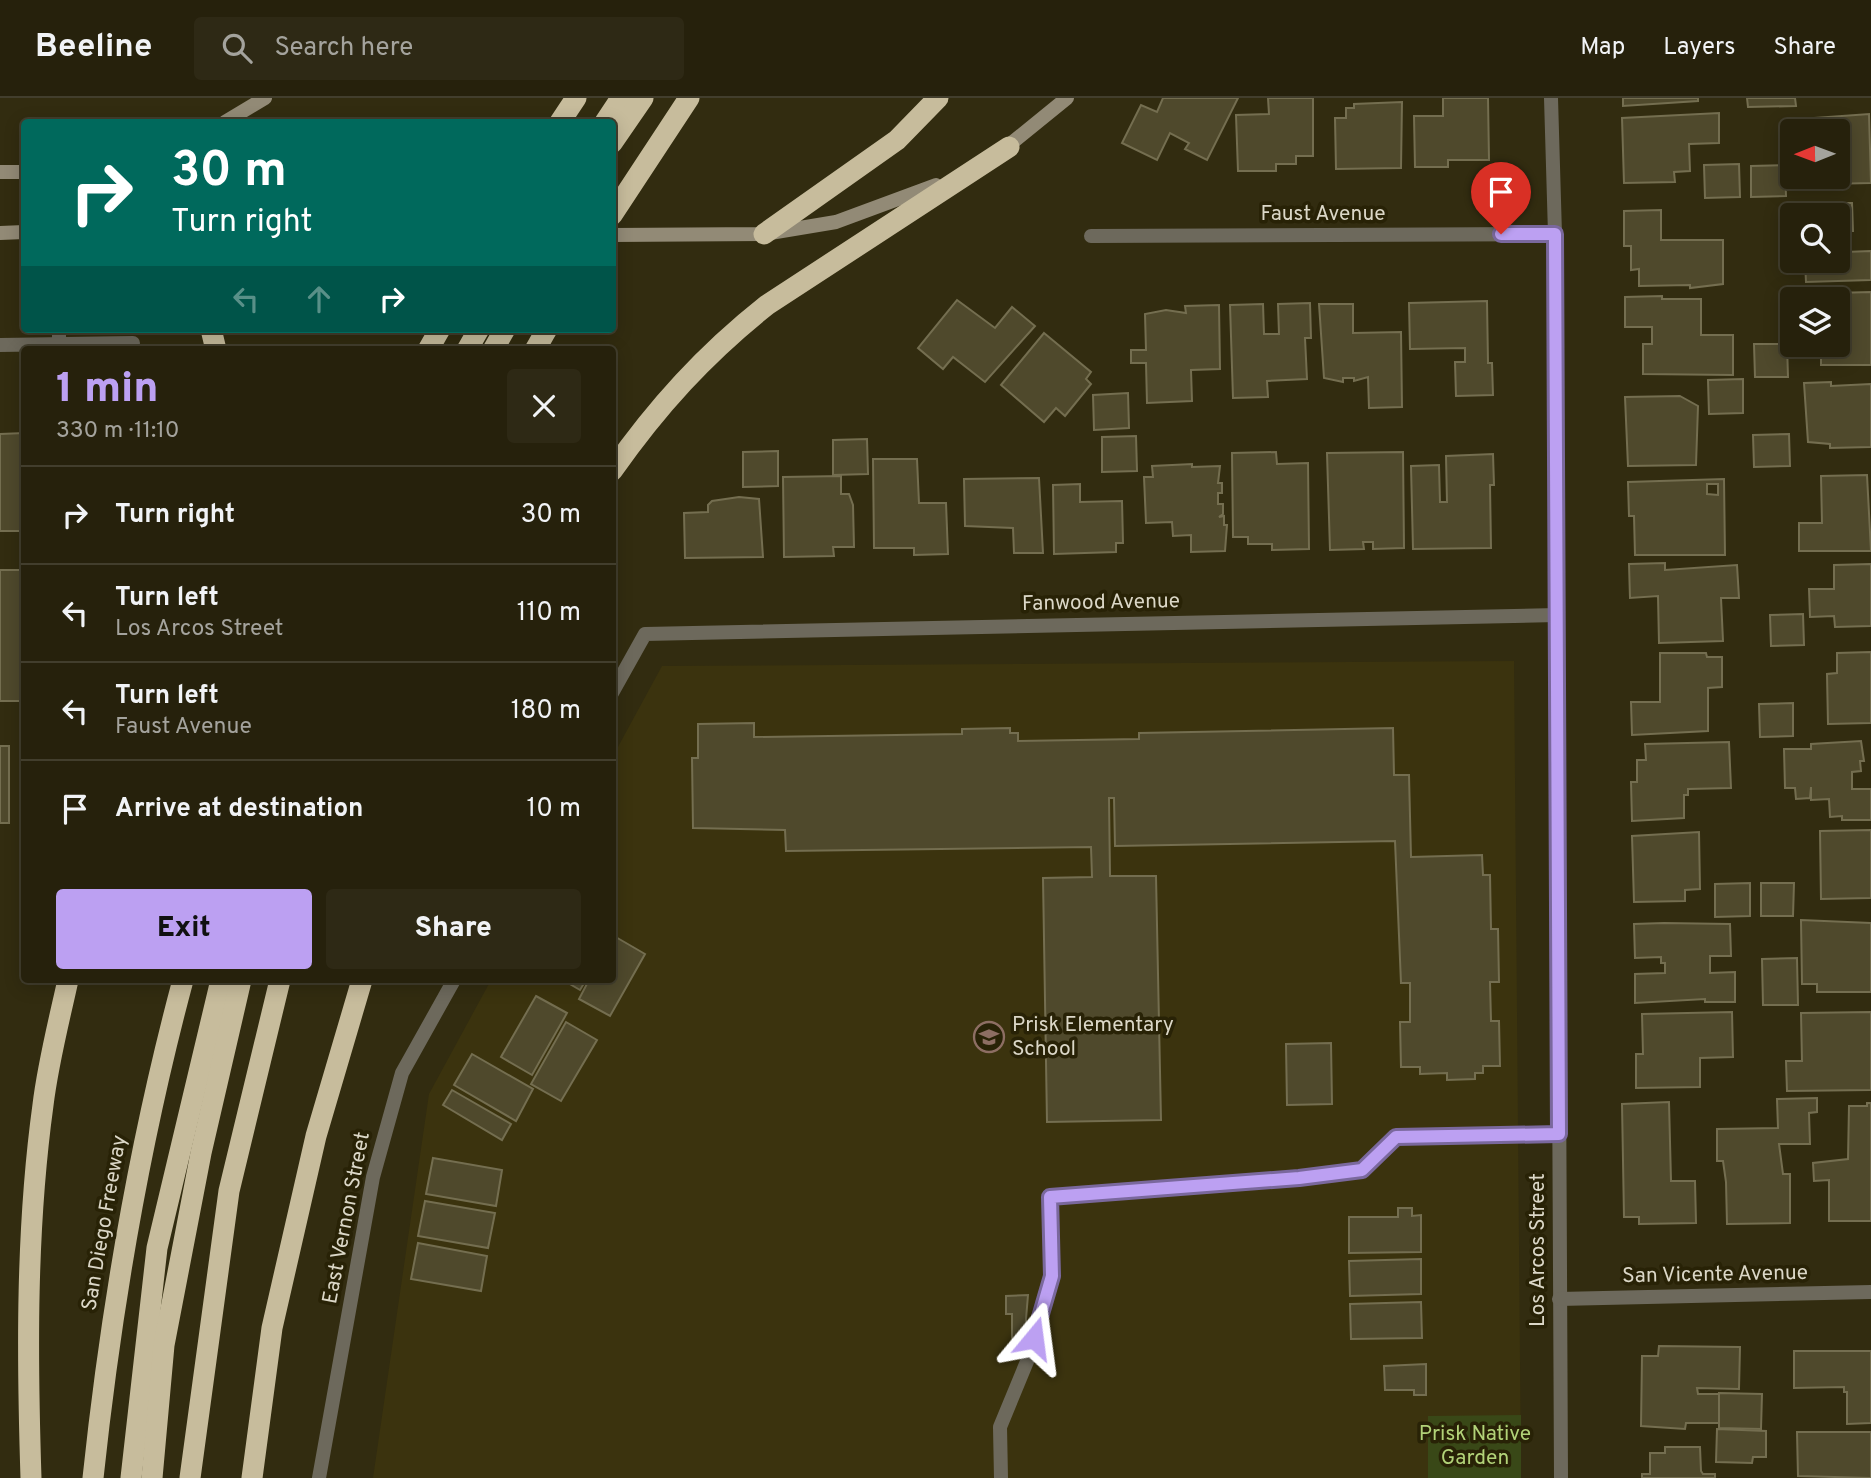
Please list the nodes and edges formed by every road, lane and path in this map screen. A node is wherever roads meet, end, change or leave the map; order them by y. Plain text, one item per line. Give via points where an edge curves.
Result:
1 (265, 98) edge
2 (576, 98) edge
3 (621, 98) edge
4 (643, 98) edge
5 (689, 98) edge
6 (938, 98) edge
7 (1068, 98) edge
8 (1551, 98) edge
9 (230, 119) edge
10 (562, 119) edge
11 (615, 119) edge
12 (616, 128) edge
13 (1009, 147) junction
14 (0, 172) edge
15 (21, 172) edge
16 (616, 209) edge
17 (21, 232) edge
18 (0, 233) edge
19 (764, 234) junction
20 (1555, 234) junction
21 (616, 235) edge
22 (1091, 236) dead end
23 (59, 333) edge
24 (134, 343) dead end
25 (59, 344) junction
26 (0, 345) edge
27 (616, 466) edge
28 (1557, 615) junction
29 (616, 686) edge
30 (67, 983) edge
31 (182, 983) edge
32 (220, 983) edge
33 (240, 983) edge
34 (279, 983) edge
35 (361, 983) edge
36 (452, 983) edge
37 (1559, 1134) junction
38 (1871, 1292) edge
39 (1559, 1299) junction
40 (31, 1478) edge
41 (93, 1478) edge
42 (131, 1478) edge
43 (152, 1478) edge
44 (190, 1478) edge
45 (252, 1478) edge
46 (319, 1478) edge
47 (1001, 1478) edge
48 (1561, 1478) edge

1 - 9 main road
2 - 10 highway
3 - 11 highway
4 - 12 highway
5 - 16 highway
6 - 19 highway via 897,140
7 - 13 main road
8 - 20 street, Los Arcos Street
13 - 19 main road via 925,191 836,222
13 - 27 highway via 767,305 732,333 676,388
14 - 15 main road
17 - 18 main road
19 - 21 main road
20 - 22 street, Faust Avenue
20 - 28 street, Los Arcos Street
23 - 25 street
24 - 25 street
25 - 26 street
28 - 29 street, Fanwood Avenue via 645,634
28 - 37 street, Los Arcos Street
30 - 40 highway via 36,1162 30,1247
31 - 41 highway, San Diego Freeway via 132,1197
32 - 42 highway via 158,1248
33 - 43 highway via 164,1345
34 - 44 highway via 229,1191
35 - 45 highway via 316,1136 272,1328
36 - 46 street, East Vernon Street via 402,1073 373,1177
37 - 39 street, Los Arcos Street
37 - 47 street via 1396,1137 1362,1170 1050,1197 1052,1276 1028,1359 1000,1427
38 - 39 street, San Vicente Avenue
39 - 48 street, Los Arcos Street

